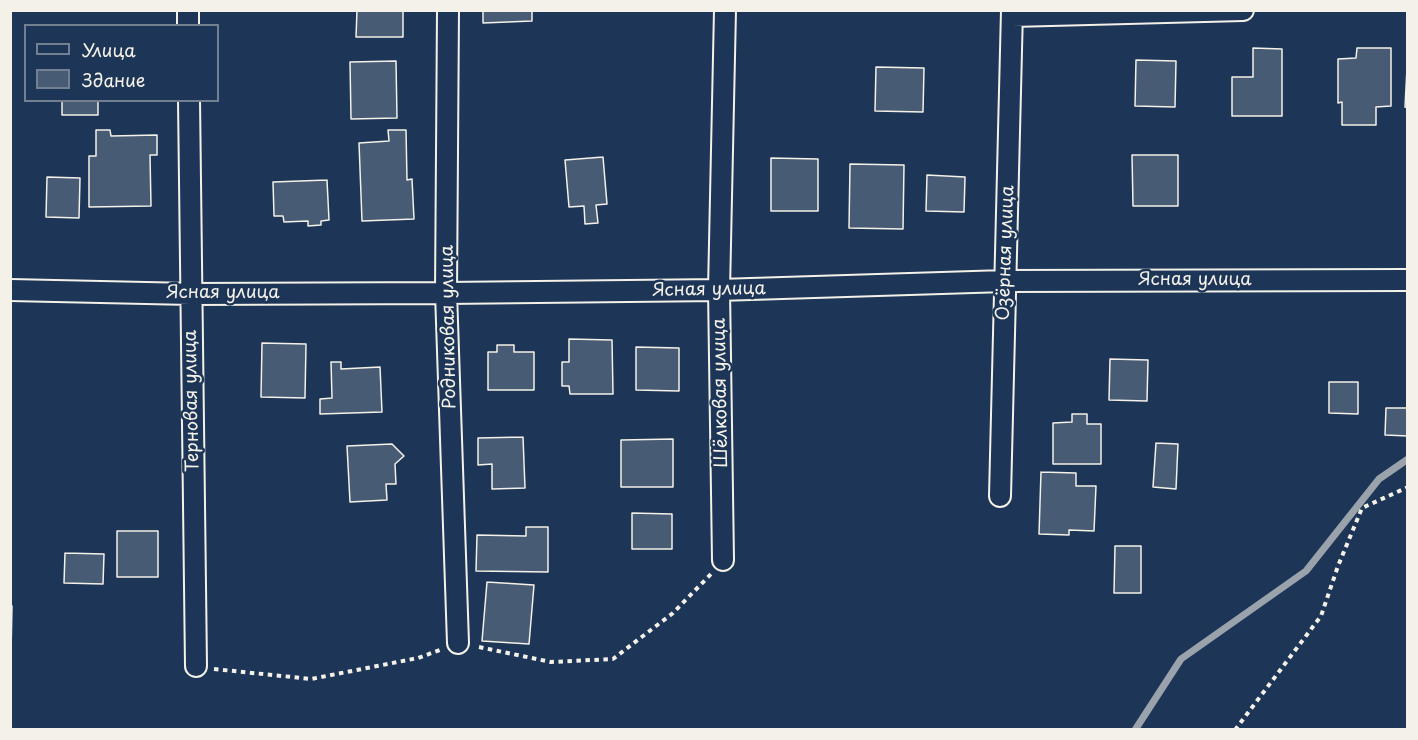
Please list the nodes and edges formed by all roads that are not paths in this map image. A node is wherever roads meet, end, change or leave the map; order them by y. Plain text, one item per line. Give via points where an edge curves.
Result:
1 (448, 10) edge
2 (725, 10) edge
3 (1243, 10) edge
4 (1012, 13) edge
5 (189, 102) edge
6 (1407, 280) edge
7 (1005, 281) junction
8 (10, 290) edge
9 (719, 290) junction
10 (446, 293) junction
11 (191, 294) junction
12 (1000, 496) dead end
13 (723, 560) road end
14 (458, 643) road end
15 (196, 666) road end

1 - 10 street, Родниковая улица
2 - 9 street, Шёлковая улица
3 - 4 street
4 - 7 street, Озёрная улица
5 - 11 street, Терновая улица
6 - 7 street, Ясная улица
7 - 9 street, Ясная улица
7 - 12 street, Озёрная улица
8 - 11 street, Ясная улица
9 - 10 street, Ясная улица
9 - 13 street, Шёлковая улица
10 - 11 street, Ясная улица
10 - 14 street, Родниковая улица
11 - 15 street, Терновая улица

